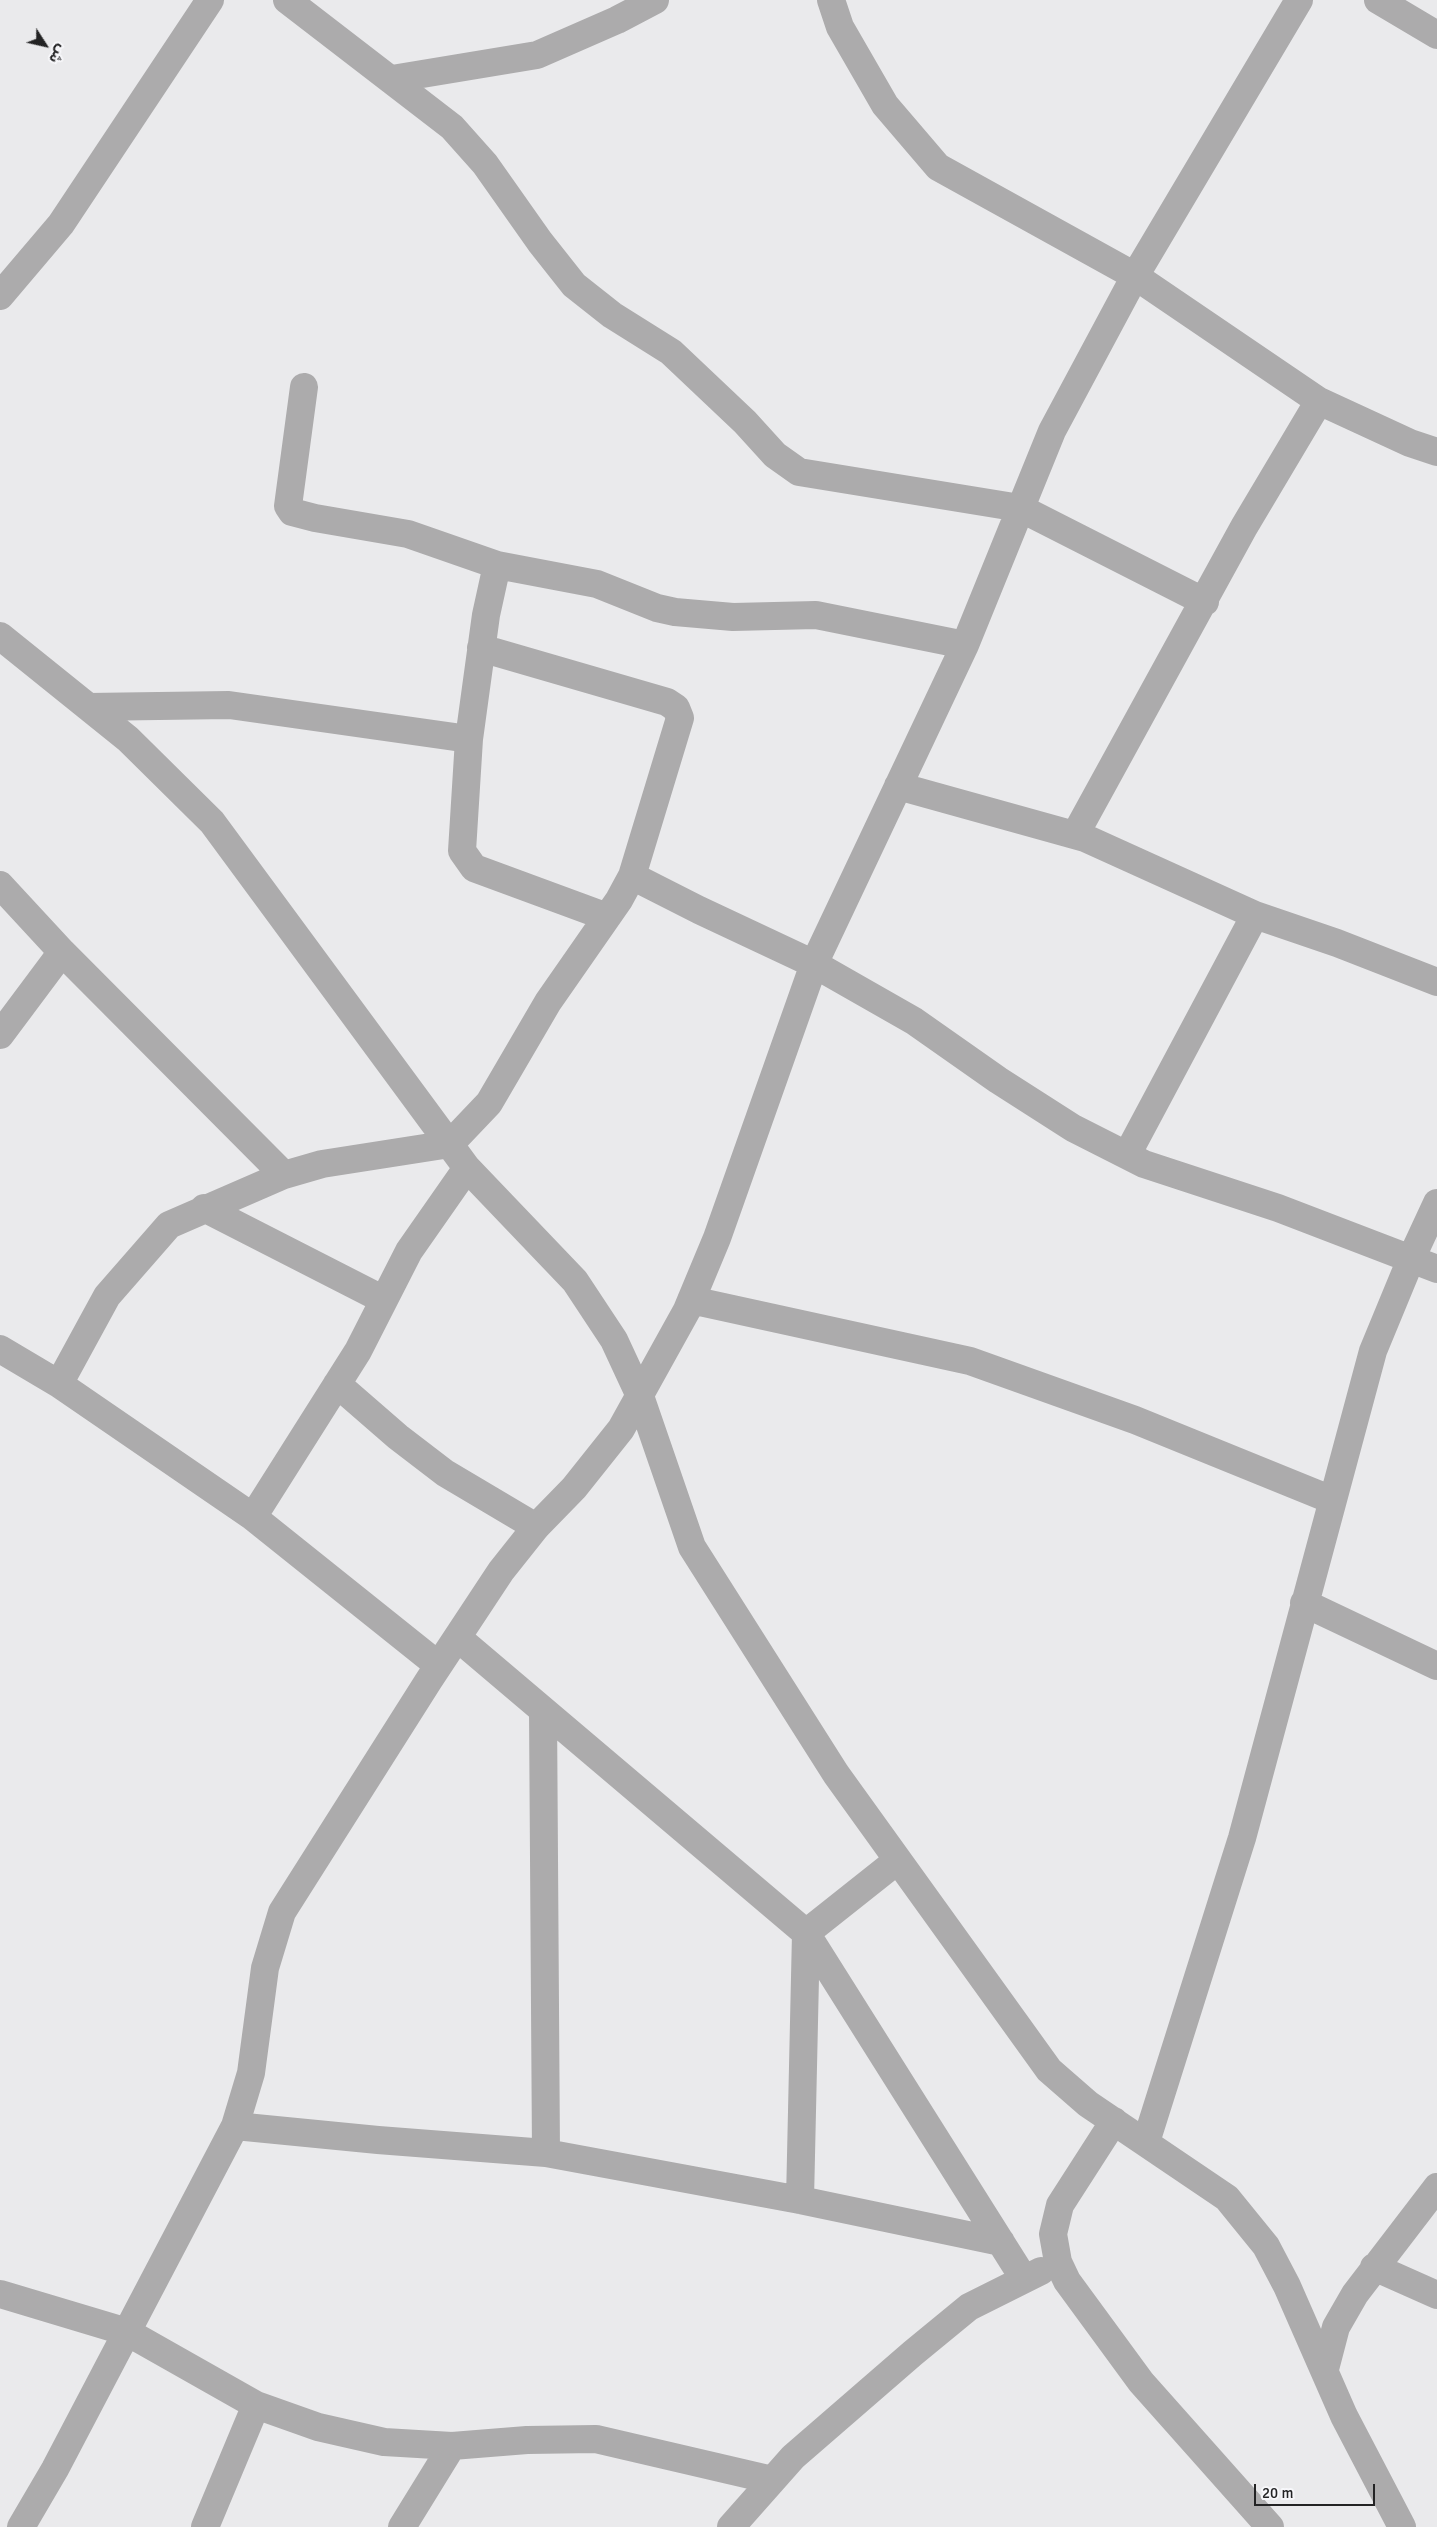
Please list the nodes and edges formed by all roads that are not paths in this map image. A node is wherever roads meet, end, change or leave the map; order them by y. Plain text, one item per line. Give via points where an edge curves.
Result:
1 (210, 0) edge
2 (286, 0) edge
3 (655, 0) edge
4 (831, 0) edge
5 (1299, 0) edge
6 (1378, 0) edge
7 (1437, 35) edge
8 (392, 79) junction
9 (1135, 276) junction
10 (0, 296) edge
11 (304, 388) dead end
12 (1319, 401) junction
13 (1437, 452) edge
14 (1020, 508) junction
15 (497, 565) junction
16 (1205, 602) junction
17 (0, 636) edge
18 (965, 644) junction
19 (481, 648) junction
20 (88, 707) junction
21 (469, 739) junction
22 (898, 786) junction
23 (1075, 835) junction
24 (632, 876) junction
25 (0, 885) edge
26 (1255, 915) junction
27 (607, 917) junction
28 (62, 952) junction
29 (814, 964) junction
30 (1437, 982) edge
31 (0, 1035) edge
32 (450, 1144) junction
33 (1127, 1155) junction
34 (467, 1168) junction
35 (284, 1175) junction
36 (1437, 1203) edge
37 (204, 1208) junction
38 (1411, 1259) junction
39 (1437, 1269) edge
40 (384, 1300) junction
41 (690, 1300) junction
42 (0, 1349) edge
43 (59, 1384) junction
44 (337, 1384) junction
45 (640, 1396) junction
46 (1332, 1500) junction
47 (253, 1517) junction
48 (536, 1527) junction
49 (1304, 1602) junction
50 (458, 1638) junction
51 (438, 1665) junction
52 (1437, 1666) edge
53 (543, 1710) junction
54 (898, 1860) junction
55 (806, 1933) junction
56 (1114, 2121) junction
57 (235, 2126) junction
58 (1146, 2142) junction
59 (546, 2153) junction
60 (1435, 2194) edge
61 (800, 2200) junction
62 (1002, 2242) junction
63 (1058, 2262) junction
64 (1374, 2267) junction
65 (1024, 2279) junction
66 (0, 2294) edge
67 (1437, 2295) edge
68 (127, 2332) junction
69 (1325, 2369) junction
70 (256, 2405) junction
71 (452, 2446) junction
72 (772, 2480) junction
73 (21, 2527) edge
74 (205, 2527) edge
75 (402, 2527) edge
76 (731, 2527) edge
77 (1270, 2527) edge
78 (1402, 2527) edge

1 - 10 street via 61,224
2 - 8 street
3 - 8 street via 537,55
4 - 9 street via 840,27 885,105 938,167
5 - 9 street
6 - 7 street
8 - 14 street via 452,127 485,164 574,285 612,315 671,352 775,455 798,472
9 - 12 street
9 - 14 street via 1052,431
11 - 15 street via 288,506 292,512 408,534
12 - 13 street
12 - 16 street via 1244,527
14 - 16 street
14 - 18 street
15 - 18 street via 597,584 675,612 733,617 816,615
15 - 19 street
16 - 23 street
17 - 20 street
18 - 22 street
19 - 21 street
19 - 24 street via 667,702 676,708 680,718
20 - 21 street via 229,705
20 - 32 street via 128,739 212,822
21 - 27 street via 462,851 465,858 474,868
22 - 23 street
22 - 29 street
23 - 26 street
24 - 27 street
24 - 29 street
25 - 28 street
26 - 30 street
26 - 33 street
27 - 32 street via 548,1002 494,1095
28 - 31 street
28 - 35 street
29 - 33 street via 914,1021 1073,1128
29 - 41 street via 717,1238
32 - 34 street
32 - 35 street via 322,1164
33 - 38 street via 1144,1164 1278,1208
34 - 40 street via 409,1251
34 - 45 street via 575,1281 614,1340
35 - 37 street
36 - 38 street
37 - 40 street
37 - 43 street via 169,1225 107,1296
38 - 39 street
38 - 46 street via 1373,1351
40 - 44 street
41 - 45 street
41 - 46 street via 970,1361 1135,1420
42 - 43 street
43 - 47 street
44 - 47 street
44 - 48 street via 398,1438 445,1473
45 - 48 street via 621,1430 574,1488
45 - 54 street via 692,1547 836,1774
46 - 49 street
47 - 51 street
48 - 50 street via 501,1571
49 - 52 street
49 - 58 street via 1242,1838
50 - 51 street
50 - 53 street
51 - 57 street via 282,1912 265,1968 251,2073
53 - 55 street
53 - 59 street
54 - 55 street
54 - 56 street via 1049,2070 1088,2104
55 - 61 street
55 - 62 street
56 - 58 street
56 - 63 street via 1060,2206 1053,2234
57 - 59 street
57 - 68 street
58 - 69 street via 1227,2198 1266,2246
59 - 61 street
60 - 64 street
61 - 62 street
62 - 65 street
63 - 65 street
63 - 77 street via 1067,2281 1141,2382
64 - 67 street
64 - 69 street via 1336,2327
65 - 72 street via 969,2307 793,2457
66 - 68 street
68 - 70 street
68 - 73 street via 55,2470
69 - 78 street via 1344,2416
70 - 71 street via 318,2427 384,2442
70 - 74 street
71 - 72 street via 596,2439
71 - 75 street
72 - 76 street

